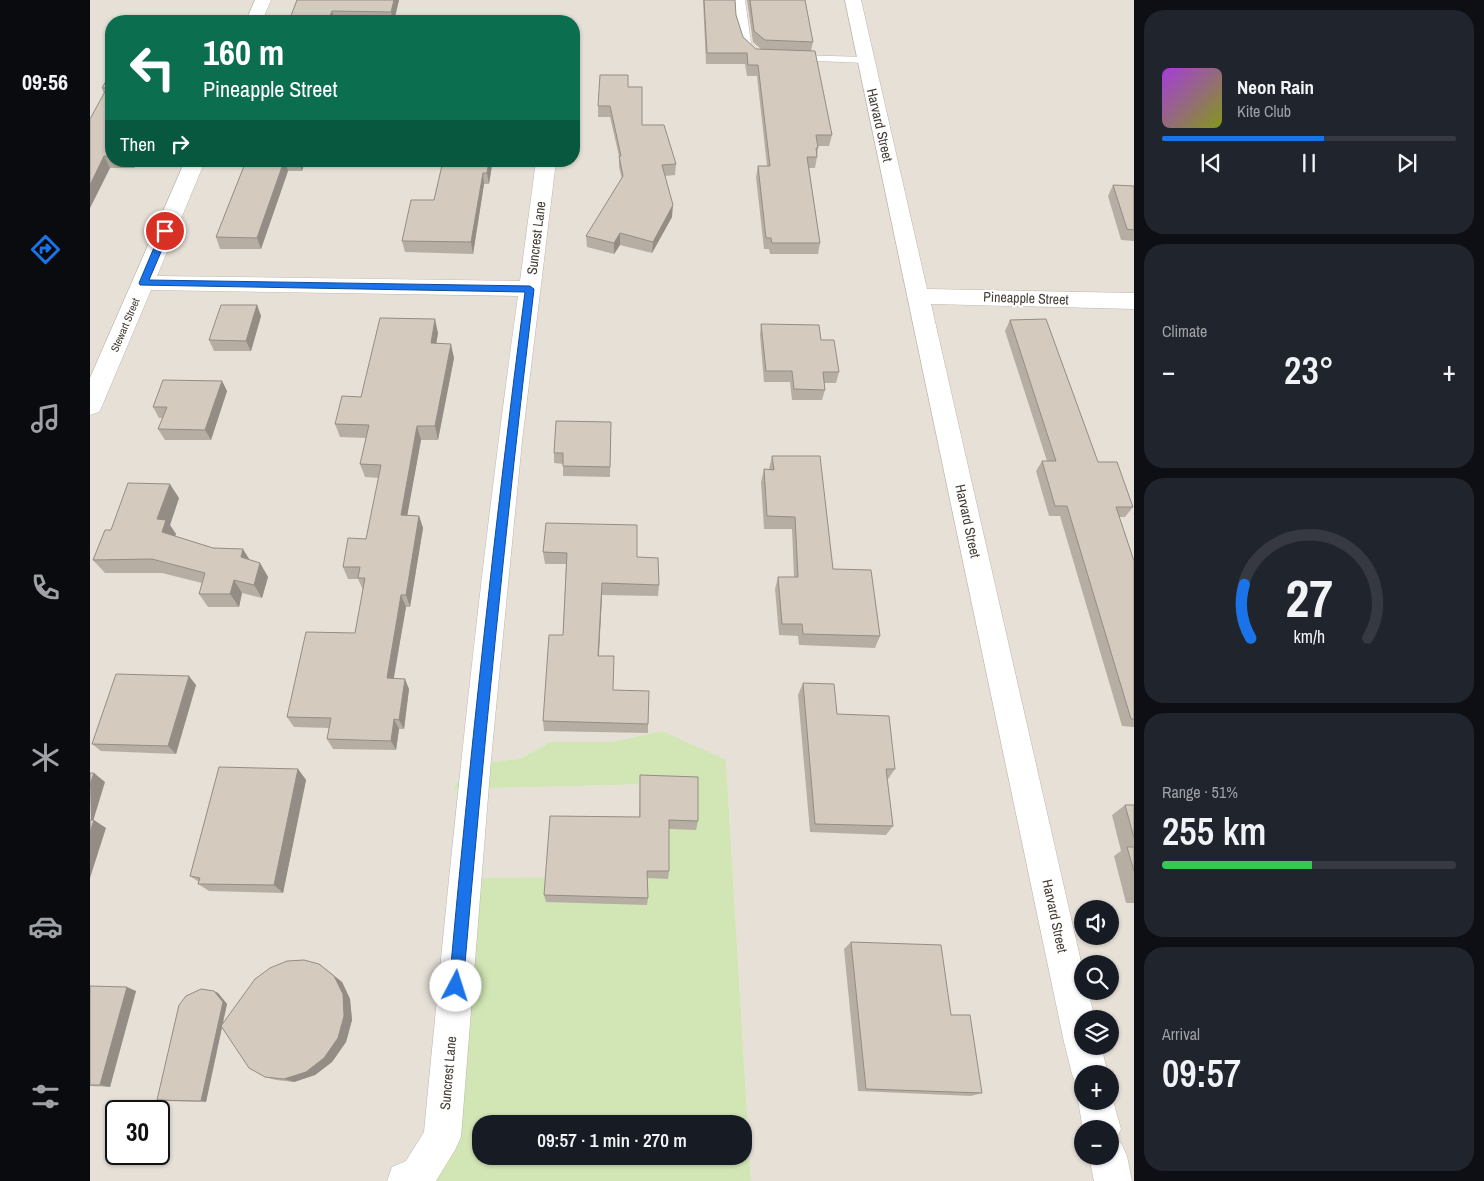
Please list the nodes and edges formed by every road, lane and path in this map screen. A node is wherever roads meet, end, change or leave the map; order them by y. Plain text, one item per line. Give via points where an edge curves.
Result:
1 (263, 0) edge
2 (740, 0) edge
3 (853, 0) edge
4 (257, 15) edge
5 (866, 60) junction
6 (191, 167) edge
7 (545, 167) edge
8 (143, 283) junction
9 (530, 289) junction
10 (918, 296) junction
11 (1134, 301) edge
12 (90, 406) edge
13 (1075, 1010) edge
14 (1110, 1165) edge
15 (412, 1177) edge
16 (1113, 1181) edge

1 - 4 street
2 - 5 lane via 745,43 760,56
3 - 5 street, Harvard Street
5 - 10 street, Harvard Street
6 - 8 street, Stewart Street
7 - 9 street, Suncrest Lane
8 - 9 street
8 - 12 street, Stewart Street
9 - 15 street, Suncrest Lane via 476,758 442,1137
10 - 11 street, Pineapple Street
10 - 13 street, Harvard Street
14 - 16 street

